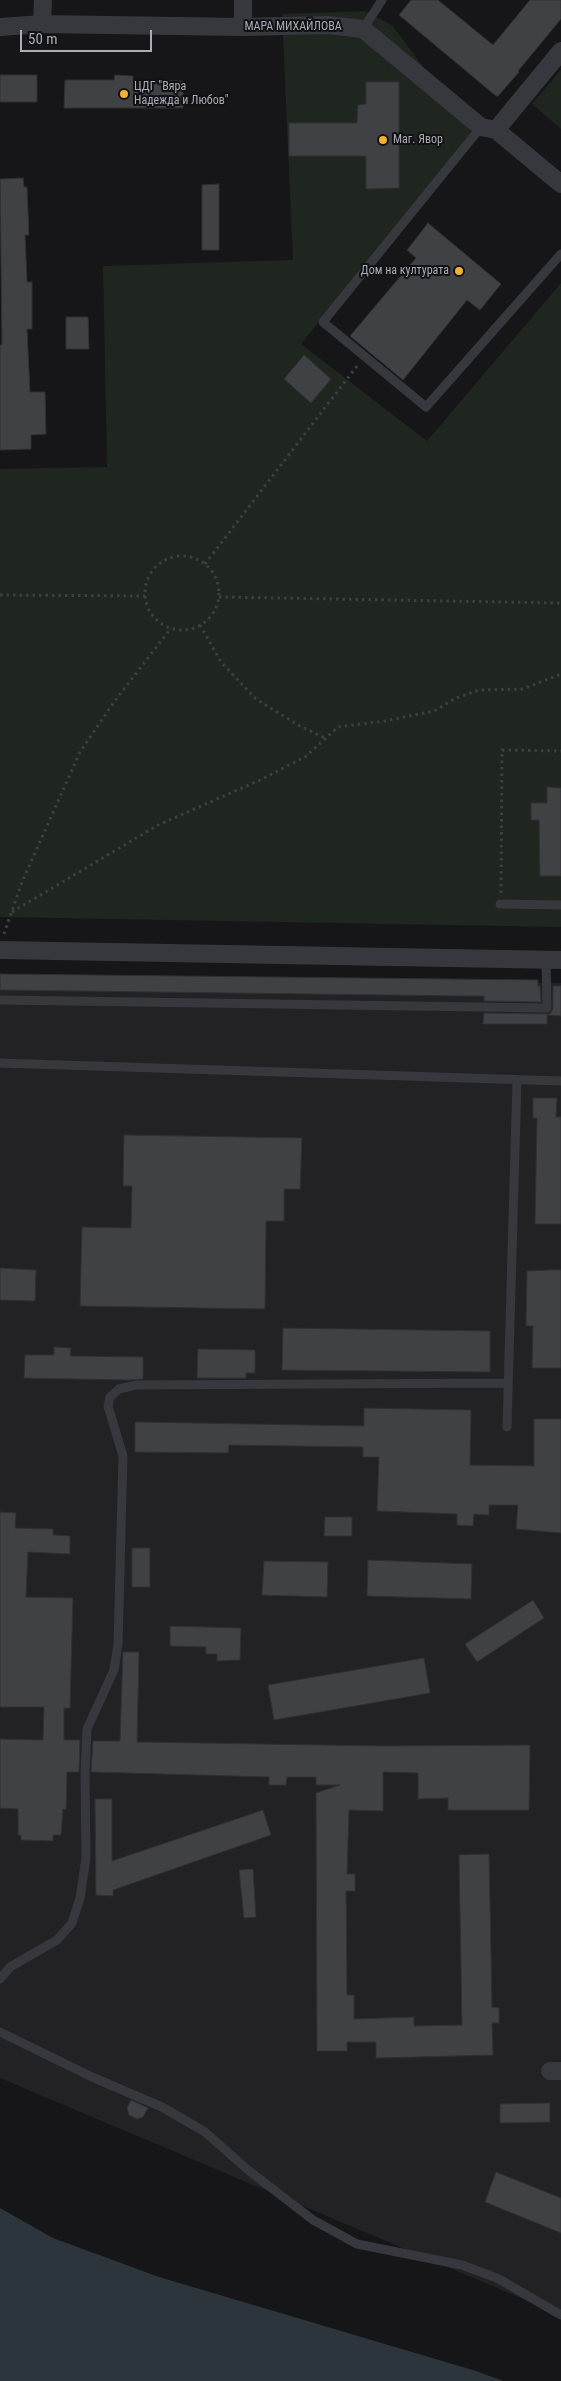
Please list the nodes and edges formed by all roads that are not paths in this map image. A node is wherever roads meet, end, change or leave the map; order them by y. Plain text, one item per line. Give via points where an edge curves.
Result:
1 (43, 0) edge
2 (243, 0) edge
3 (382, 0) edge
4 (42, 24) junction
5 (0, 27) edge
6 (243, 27) junction
7 (363, 29) junction
8 (561, 51) edge
9 (488, 129) junction
10 (561, 184) edge
11 (561, 254) edge
12 (500, 904) road end
13 (561, 904) edge
14 (2, 944) edge
15 (554, 960) edge
16 (0, 1000) edge
17 (0, 1063) edge
18 (517, 1080) junction
19 (561, 1081) edge
20 (508, 1383) junction
21 (507, 1427) dead end
22 (0, 1979) edge
23 (0, 2032) edge
24 (561, 2315) edge

1 - 4 street
2 - 6 street
3 - 7 lane
4 - 5 street, МАРА МИХАЙЛОВА
4 - 6 street, МАРА МИХАЙЛОВА
6 - 7 street, МАРА МИХАЙЛОВА via 328,25
7 - 9 street
8 - 9 street
9 - 10 street
9 - 11 lane via 322,322 426,407
12 - 13 lane
14 - 15 street
15 - 16 lane via 547,1008
17 - 18 lane
18 - 19 lane
18 - 20 lane
20 - 21 lane
20 - 22 lane via 136,1385 119,1389 110,1397 108,1406 123,1456 118,1644 114,1670 88,1729 86,1858 80,1898 72,1923 57,1940 10,1967
23 - 24 lane via 162,2107 205,2132 312,2220 357,2244 462,2264 497,2278

